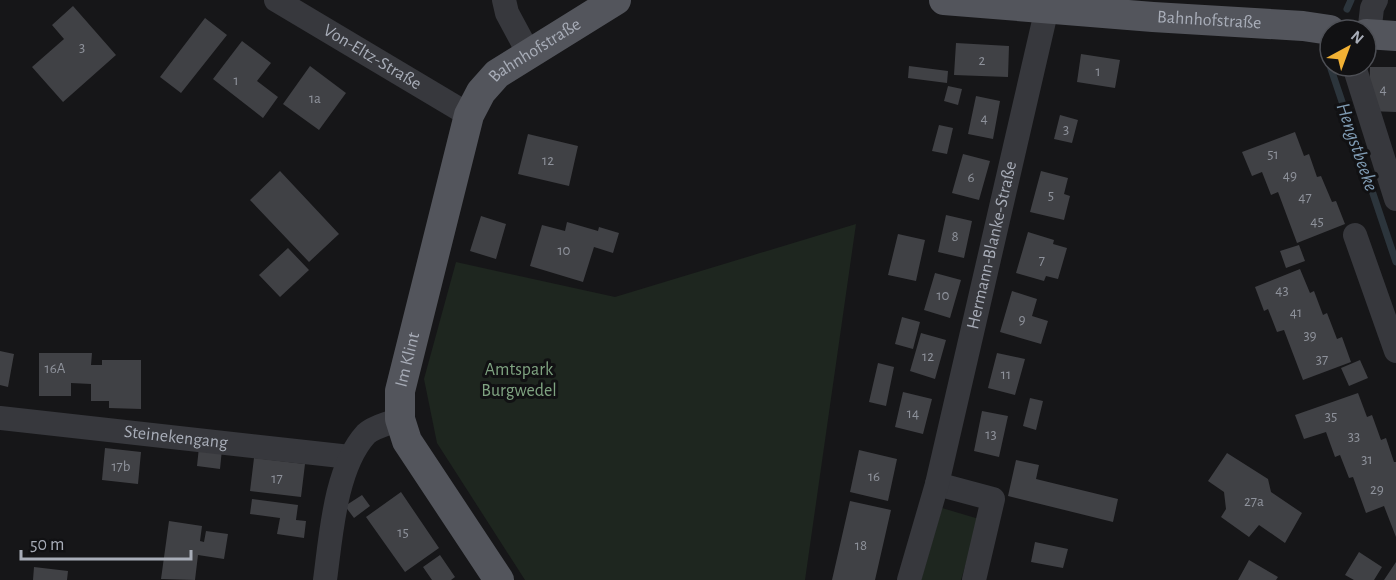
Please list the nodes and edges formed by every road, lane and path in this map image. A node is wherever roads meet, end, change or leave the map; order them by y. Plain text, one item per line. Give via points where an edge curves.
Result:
1 (276, 0) edge
2 (504, 0) edge
3 (616, 0) edge
4 (944, 0) edge
5 (1376, 0) edge
6 (1047, 8) junction
7 (1374, 18) edge
8 (1318, 28) edge
9 (529, 54) junction
10 (1358, 78) edge
11 (470, 115) junction
12 (1396, 199) edge
13 (1355, 235) dead end
14 (1396, 351) edge
15 (0, 418) edge
16 (400, 419) junction
17 (350, 457) junction
18 (937, 484) junction
19 (325, 580) edge
20 (499, 580) edge
21 (909, 580) edge
22 (974, 580) edge

1 - 11 street, Von-Eltz-Straße
2 - 9 street
3 - 9 main road, Bahnhofstraße
4 - 6 main road, Bahnhofstraße
5 - 7 street via 1372,8
6 - 8 main road, Bahnhofstraße
6 - 18 street, Hermann-Blanke-Straße
9 - 11 main road, Bahnhofstraße via 497,74 481,92
10 - 12 street
11 - 16 main road, Im Klint via 400,391
13 - 14 street
15 - 17 street, Steinekengang
16 - 17 street via 368,432
16 - 20 main road, Im Klint via 407,441
17 - 19 street via 334,512
18 - 21 street, Hermann-Blanke-Straße
18 - 22 street via 993,499

